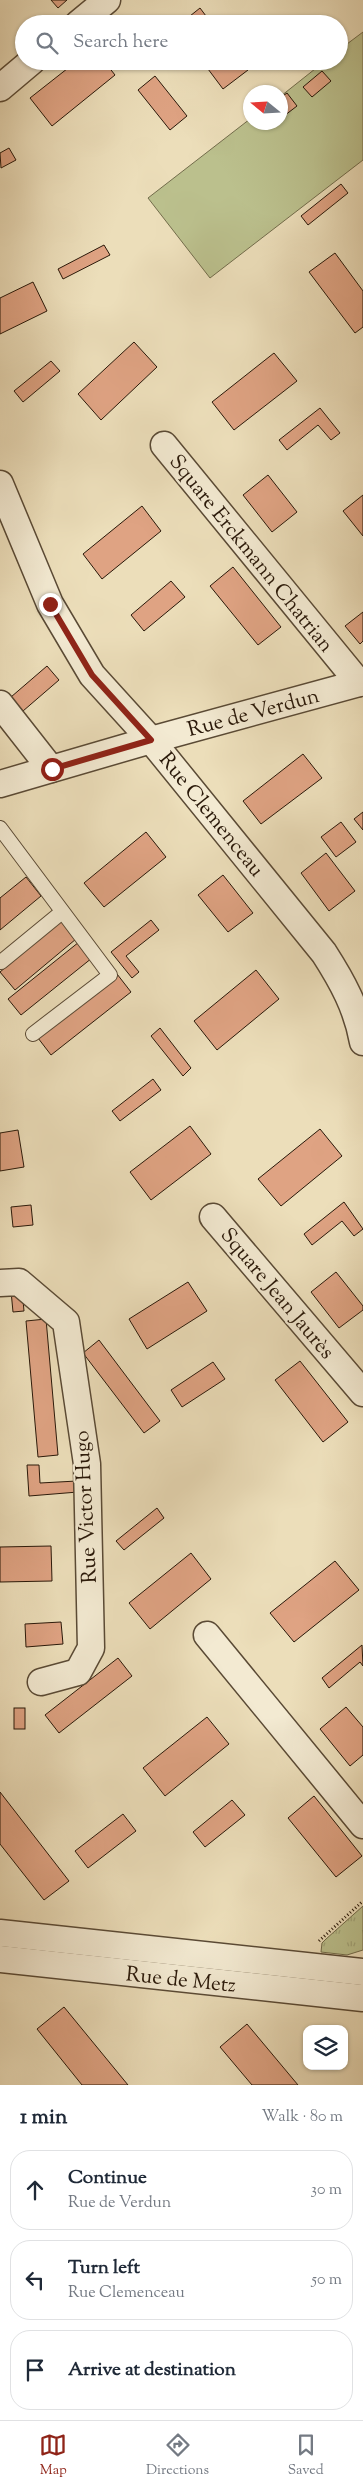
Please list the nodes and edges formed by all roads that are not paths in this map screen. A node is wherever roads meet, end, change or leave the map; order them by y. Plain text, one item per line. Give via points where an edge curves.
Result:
1 (107, 0) edge
2 (89, 15) edge
3 (21, 70) edge
4 (0, 88) edge
5 (164, 445) dead end
6 (0, 484) edge
7 (361, 683) edge
8 (0, 704) edge
9 (151, 740) junction
10 (52, 769) junction
11 (0, 784) edge
12 (0, 828) edge
13 (62, 912) junction
14 (1, 962) edge
15 (33, 1034) dead end
16 (363, 1042) edge
17 (213, 1217) dead end
18 (0, 1283) edge
19 (363, 1393) edge
20 (207, 1635) dead end
21 (41, 1682) dead end
22 (363, 1825) edge
23 (0, 1933) edge
24 (86, 1942) junction
25 (0, 1959) edge
26 (271, 1962) junction
27 (83, 1968) junction
28 (363, 1972) edge
29 (268, 1988) junction
30 (363, 1998) edge

1 - 2 street
3 - 4 street
5 - 7 street, Square Erckmann Chatrian
6 - 9 street, Rue Clemenceau via 50,604 92,675
7 - 9 street, Rue de Verdun
8 - 10 street
9 - 10 street, Rue de Verdun
9 - 16 street, Rue Clemenceau via 324,953 346,988
10 - 11 street, Rue de Verdun
12 - 13 lane
13 - 14 lane
13 - 15 lane via 110,975
17 - 19 street, Square Jean Jaurès
18 - 21 street, Rue Victor Hugo via 19,1282 66,1322 87,1464 91,1648 78,1672
20 - 22 street
23 - 24 street, Rue de Metz
24 - 26 street, Rue de Metz
24 - 27 street
25 - 27 street, Rue de Metz
26 - 28 street, Rue de Metz
26 - 29 street
27 - 29 street, Rue de Metz
29 - 30 street, Rue de Metz

